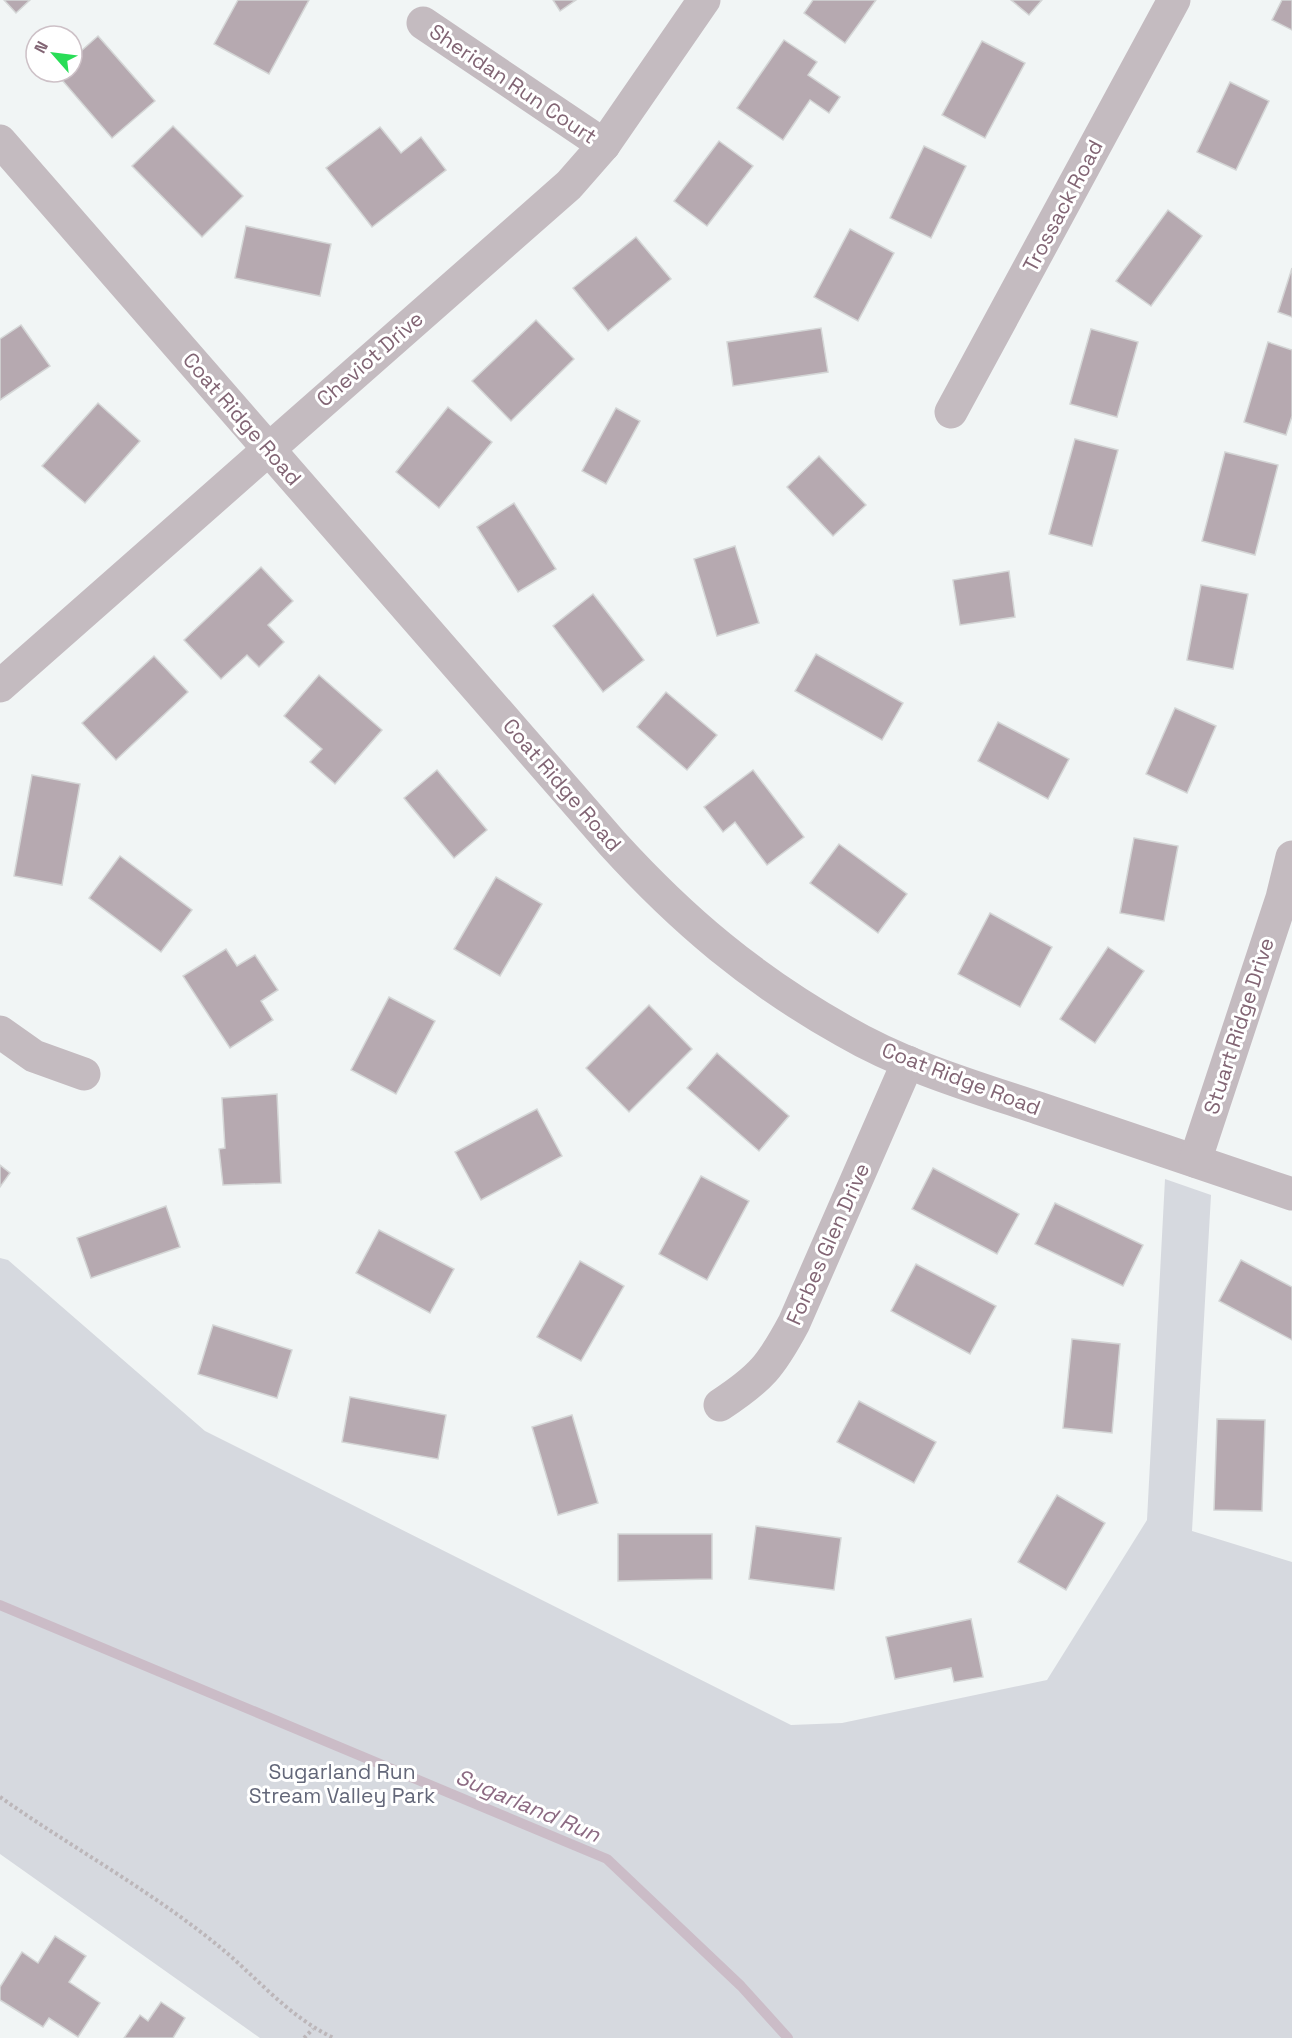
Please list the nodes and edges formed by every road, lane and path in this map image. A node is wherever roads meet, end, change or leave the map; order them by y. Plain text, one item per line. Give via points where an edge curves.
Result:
1 (704, 0) edge
2 (1174, 0) edge
3 (423, 23) dead end
4 (0, 141) edge
5 (604, 145) junction
6 (951, 412) dead end
7 (268, 448) junction
8 (0, 686) edge
9 (1292, 857) edge
10 (0, 1032) edge
11 (908, 1062) junction
12 (84, 1074) dead end
13 (1195, 1161) junction
14 (1292, 1194) edge
15 (720, 1405) dead end
16 (0, 1797) edge
17 (313, 2029) junction
18 (304, 2038) edge
19 (334, 2038) edge

1 - 5 street, Cheviot Drive
2 - 6 street, Trossack Road
3 - 5 street, Sheridan Run Court
4 - 7 street, Coat Ridge Road
5 - 7 street, Cheviot Drive via 569,185
7 - 8 street, Cheviot Drive
7 - 11 street, Coat Ridge Road via 657,892 711,942 775,990 845,1032
9 - 13 street, Stuart Ridge Drive
10 - 12 street via 34,1056
11 - 13 street, Coat Ridge Road
11 - 15 street, Forbes Glen Drive via 794,1323 773,1362 750,1386
13 - 14 street, Coat Ridge Road
16 - 17 path via 216,1943
17 - 18 path
17 - 19 path

